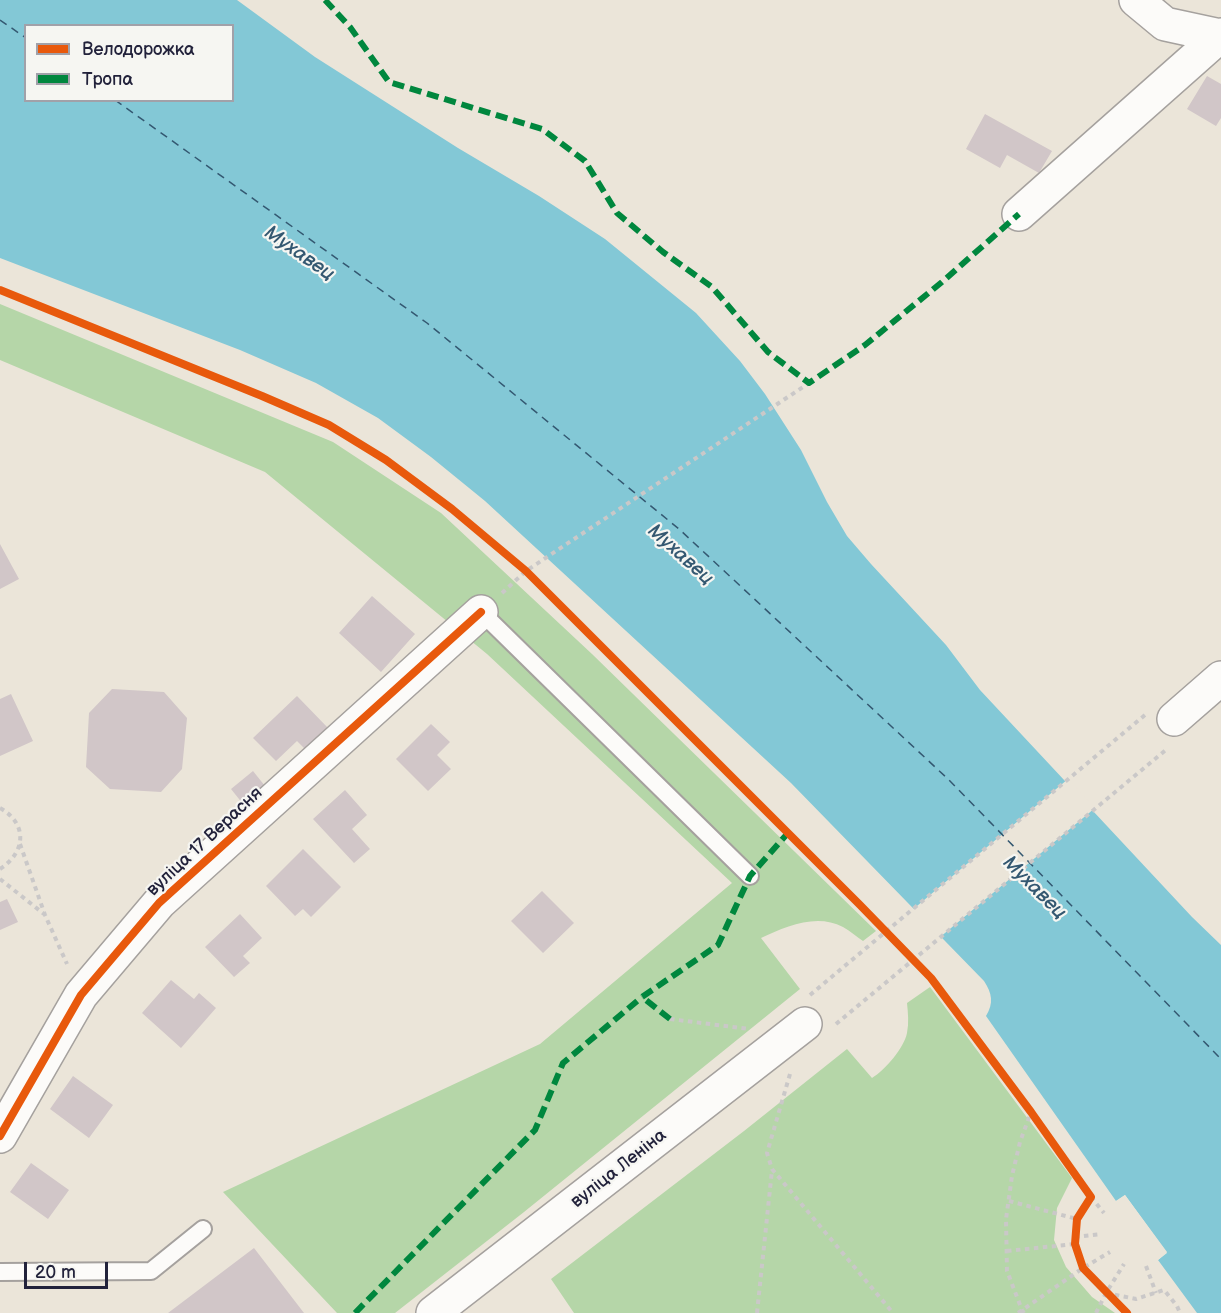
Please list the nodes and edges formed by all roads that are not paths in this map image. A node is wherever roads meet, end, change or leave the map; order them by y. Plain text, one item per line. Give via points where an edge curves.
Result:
1 (1136, 0) edge
2 (1221, 36) edge
3 (1019, 214) dead end
4 (481, 612) joint
5 (1221, 678) edge
6 (1165, 725) road end
7 (750, 876) dead end
8 (817, 1015) road end
9 (0, 1136) edge
10 (203, 1229) dead end
11 (0, 1272) edge
12 (433, 1313) edge

1 - 2 street via 1165,24
2 - 3 street
4 - 7 lane
4 - 9 street, вуліца 17 Верасня via 159,903 81,995
5 - 6 street
8 - 12 street, вуліца Леніна
10 - 11 lane via 151,1271

